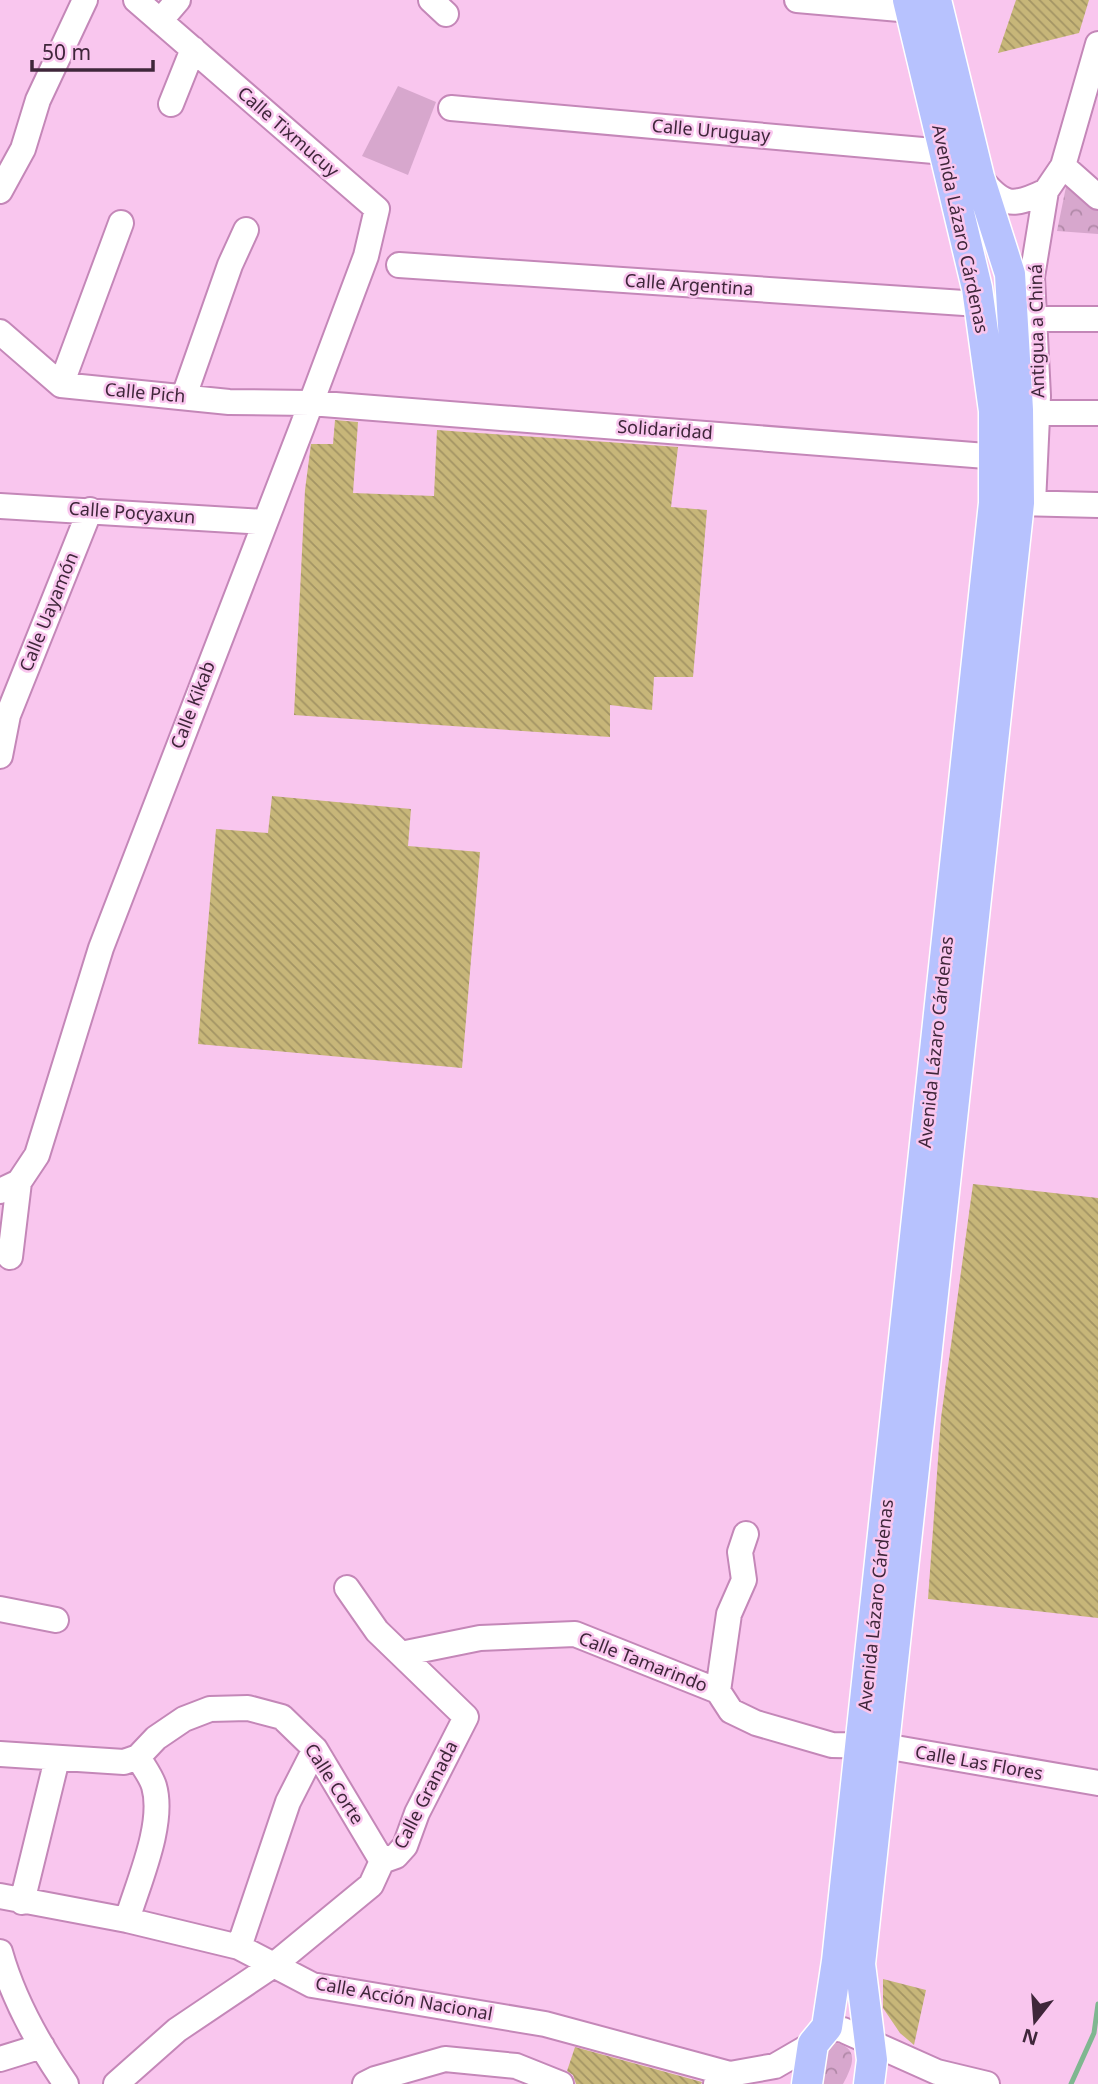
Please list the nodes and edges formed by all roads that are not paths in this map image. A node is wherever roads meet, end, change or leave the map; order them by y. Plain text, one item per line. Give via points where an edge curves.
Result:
1 (85, 0) edge
2 (136, 0) edge
3 (178, 0) edge
4 (797, 0) edge
5 (918, 3) edge
6 (160, 21) junction
7 (1098, 44) edge
8 (193, 49) junction
9 (171, 104) dead end
10 (451, 108) dead end
11 (965, 160) junction
12 (1063, 166) junction
13 (0, 191) edge
14 (1046, 191) junction
15 (1098, 197) edge
16 (377, 209) joint
17 (121, 223) dead end
18 (246, 230) dead end
19 (399, 265) dead end
20 (1022, 271) junction
21 (979, 304) junction
22 (1036, 319) junction
23 (1098, 319) edge
24 (0, 332) edge
25 (61, 385) junction
26 (184, 396) junction
27 (310, 403) junction
28 (1037, 412) junction
29 (1098, 413) edge
30 (1007, 458) junction
31 (1015, 503) junction
32 (1098, 505) edge
33 (0, 506) edge
34 (90, 510) junction
35 (265, 522) junction
36 (0, 756) edge
37 (10, 1187) edge
38 (10, 1257) dead end
39 (746, 1534) dead end
40 (347, 1588) dead end
41 (0, 1609) edge
42 (56, 1620) dead end
43 (401, 1654) junction
44 (718, 1691) junction
45 (872, 1746) junction
46 (315, 1749) junction
47 (0, 1754) edge
48 (138, 1757) junction
49 (57, 1759) junction
50 (1098, 1783) edge
51 (382, 1861) junction
52 (11, 1899) edge
53 (127, 1920) junction
54 (239, 1947) junction
55 (0, 1952) edge
56 (275, 1964) junction
57 (820, 2035) junction
58 (870, 2043) junction
59 (43, 2046) junction
60 (0, 2059) edge
61 (775, 2066) junction
62 (723, 2079) edge
63 (807, 2083) edge
64 (66, 2084) edge
65 (116, 2084) edge
66 (365, 2084) edge
67 (561, 2084) edge
68 (869, 2084) edge
69 (987, 2084) edge

1 - 13 street via 38,100 23,149
2 - 6 street, Calle Tixmucuy
3 - 6 street
4 - 5 street
5 - 11 main road, Avenida Lázaro Cárdenas
6 - 8 street, Calle Tixmucuy
7 - 12 street, Antigua a Chiná
8 - 9 street
8 - 16 street, Calle Tixmucuy
10 - 11 street, Calle Uruguay
11 - 14 street via 996,198 1015,202
11 - 20 main road, Avenida Lázaro Cárdenas
11 - 21 main road, Avenida Lázaro Cárdenas
12 - 14 street, Antigua a Chiná
12 - 15 street
14 - 20 street, Antigua a Chiná
16 - 27 street, Calle Kikab via 366,256
17 - 25 street
18 - 26 street
19 - 21 street, Calle Argentina
20 - 22 street, Antigua a Chiná via 1032,277
20 - 30 main road, Avenida Lázaro Cárdenas
21 - 30 main road, Avenida Lázaro Cárdenas via 994,411
22 - 23 street
22 - 28 street, Antigua a Chiná
24 - 25 street
25 - 26 street, Calle Pich
26 - 27 street, Calle Pich
27 - 30 street, Solidaridad
27 - 35 street, Calle Kikab
28 - 29 street
28 - 31 street, Antigua a Chiná
30 - 31 main road, Avenida Lázaro Cárdenas
31 - 32 street
31 - 45 main road, Avenida Lázaro Cárdenas
33 - 34 street, Calle Pocyaxun
34 - 35 street, Calle Pocyaxun
34 - 36 street, Calle Uayamón via 8,716
35 - 37 street, Calle Kikab via 101,948 37,1155
37 - 38 street
39 - 44 street, Calle Tamarindo via 740,1552 744,1580 729,1614
40 - 43 street, Calle Granada
41 - 42 street
43 - 44 street, Calle Tamarindo via 480,1638 575,1634
43 - 51 street, Calle Granada via 466,1717 405,1846
44 - 45 street, Calle Tamarindo via 731,1711 756,1723 832,1745
45 - 50 street, Calle Las Flores
45 - 57 main road, Avenida Lázaro Cárdenas via 837,1961
45 - 58 main road, Avenida Lázaro Cárdenas via 860,1964
46 - 48 street, Calle Corte via 282,1717 248,1708 210,1709 184,1719
46 - 51 street, Calle Corte
46 - 54 street via 288,1802
47 - 49 street
48 - 49 street via 124,1762
48 - 53 street via 154,1784 157,1805 153,1836
49 - 52 street
51 - 56 street, Calle Granada via 371,1885
52 - 53 street, Calle Acción Nacional
53 - 54 street, Calle Acción Nacional
54 - 56 street, Calle Acción Nacional
55 - 59 street
56 - 62 street, Calle Acción Nacional via 312,1985 545,2024
56 - 65 street, Calle Granada via 177,2030
57 - 58 street via 843,2029
57 - 61 street
57 - 63 main road, Avenida Lázaro Cárdenas
58 - 68 main road, Avenida Lázaro Cárdenas
58 - 69 street via 937,2072
59 - 60 street
59 - 64 street
61 - 62 street
61 - 63 street
66 - 67 street via 445,2059 516,2066

